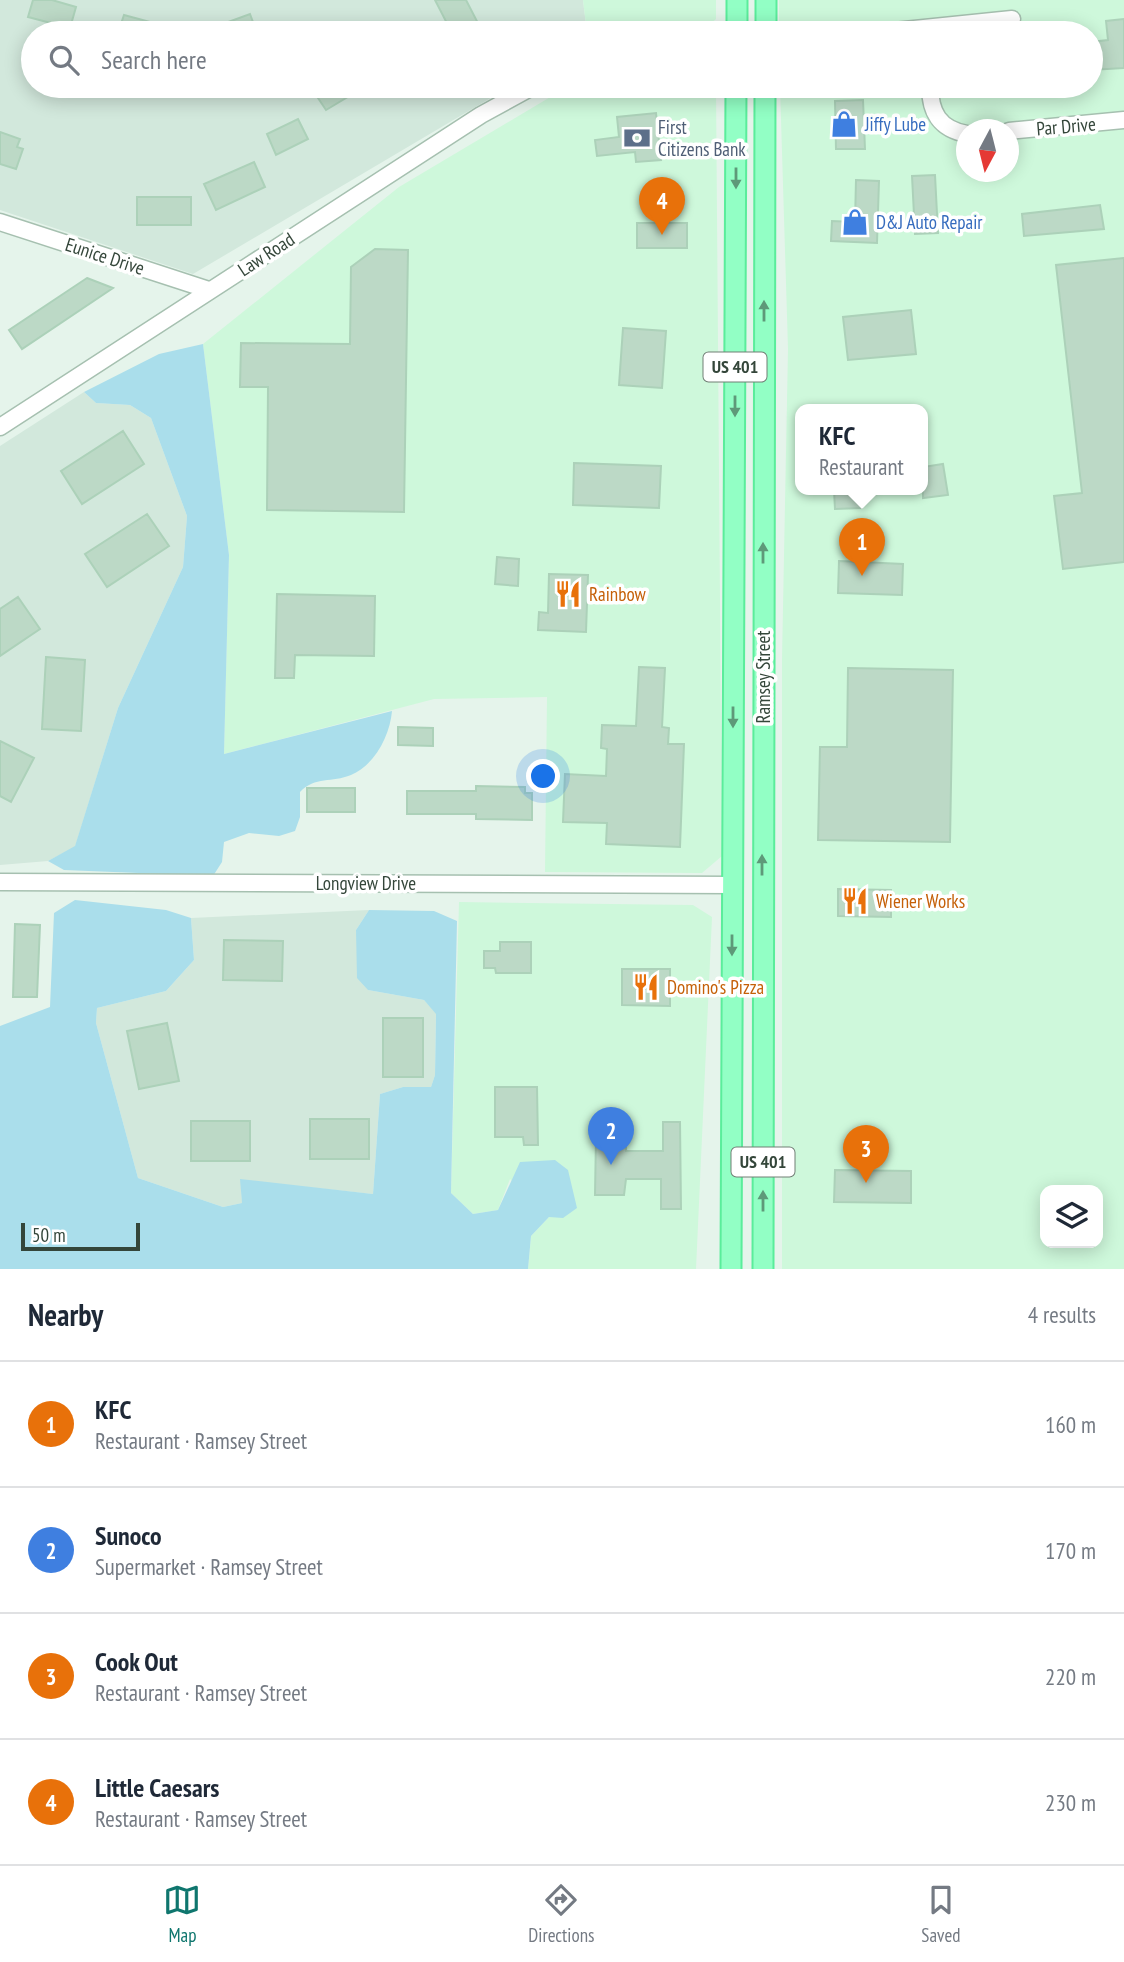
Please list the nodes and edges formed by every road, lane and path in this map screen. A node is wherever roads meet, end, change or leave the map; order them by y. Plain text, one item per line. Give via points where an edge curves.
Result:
1 (737, 0) edge
2 (766, 0) edge
3 (1012, 19) dead end
4 (737, 21) edge
5 (766, 21) edge
6 (997, 21) edge
7 (512, 98) edge
8 (736, 98) edge
9 (765, 98) edge
10 (931, 98) edge
11 (1124, 120) edge
12 (1019, 130) edge
13 (956, 132) edge
14 (0, 222) edge
15 (209, 290) junction
16 (0, 427) edge
17 (0, 882) edge
18 (733, 886) junction
19 (731, 1269) edge
20 (762, 1269) edge

1 - 4 main road
2 - 5 main road
3 - 6 street
7 - 15 street, Law Road
8 -> 18 main road, Ramsey Street / US 401
20 -> 9 main road, Ramsey Street / US 401
10 - 13 street via 940,122
11 - 12 street, Par Drive
14 - 15 street, Eunice Drive
15 - 16 street, Law Road
17 - 18 street, Longview Drive
18 -> 19 main road, Ramsey Street / US 401

